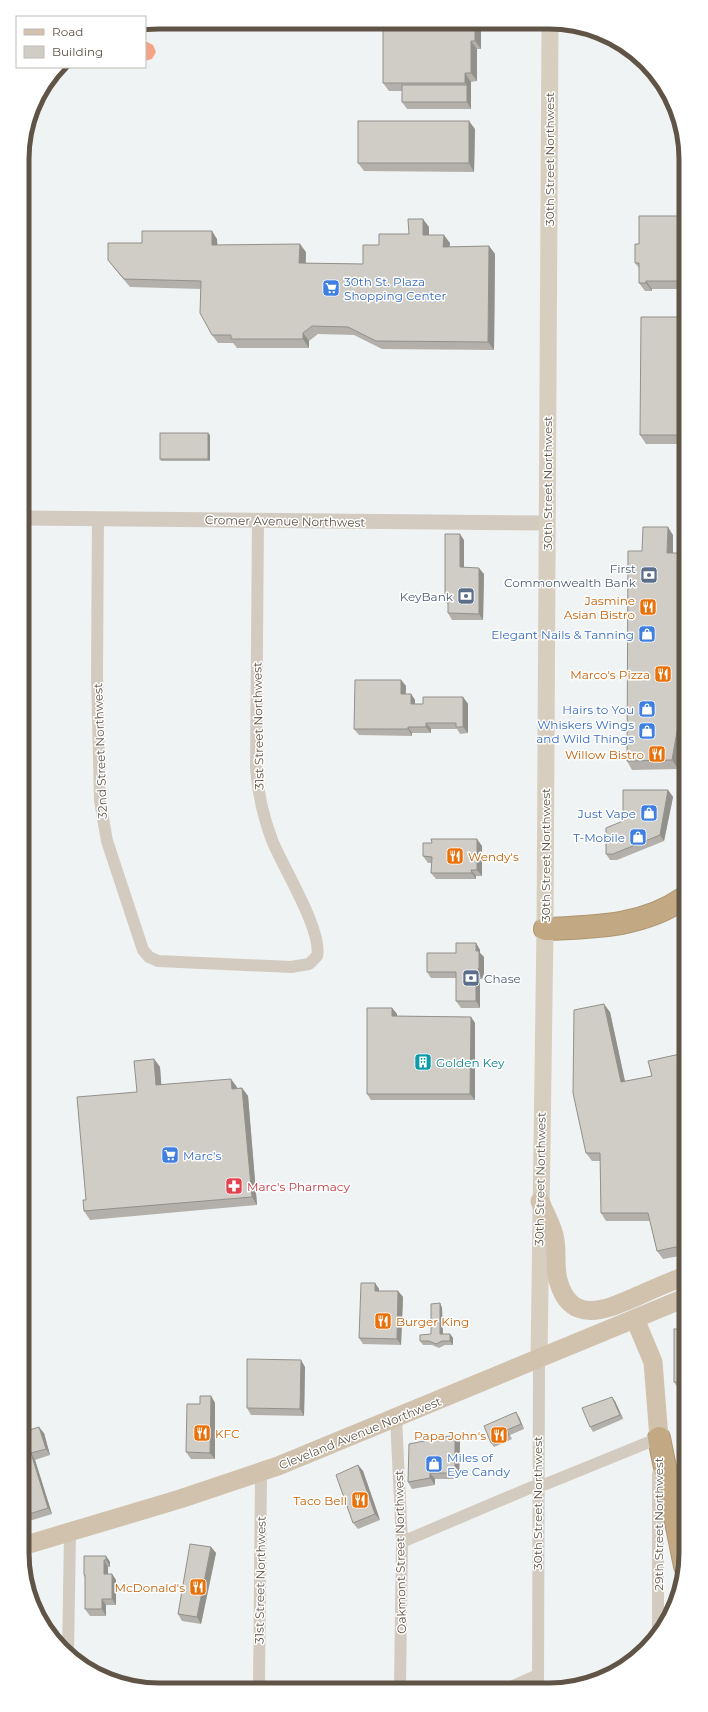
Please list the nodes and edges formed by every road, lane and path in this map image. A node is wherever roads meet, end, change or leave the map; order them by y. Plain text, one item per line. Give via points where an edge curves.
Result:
1 (550, 29) edge
2 (29, 518) edge
3 (98, 519) junction
4 (258, 520) junction
5 (547, 523) junction
6 (679, 901) edge
7 (545, 929) junction
8 (309, 964) joint
9 (540, 1201) junction
10 (679, 1279) edge
11 (679, 1301) edge
12 (635, 1319) junction
13 (539, 1359) junction
14 (396, 1418) junction
15 (659, 1438) junction
16 (261, 1473) junction
17 (537, 1486) junction
18 (70, 1532) junction
19 (679, 1536) edge
20 (402, 1542) junction
21 (29, 1544) edge
22 (658, 1624) edge
23 (68, 1646) edge
24 (538, 1680) edge
25 (259, 1683) edge
26 (400, 1683) edge
27 (526, 1683) edge

1 - 5 main road, 30th Street Northwest
2 - 3 street, Cromer Avenue Northwest
3 - 4 street, Cromer Avenue Northwest
3 - 8 street, 32nd Street Northwest via 97,675 100,801 106,841 143,950 149,957 158,961 291,967
4 - 5 street, Cromer Avenue Northwest
4 - 8 street, 31st Street Northwest via 258,790 262,811 273,841 316,937 317,956
5 - 7 main road, 30th Street Northwest
6 - 7 highway via 657,913 625,924
7 - 9 main road, 30th Street Northwest
9 - 10 main road via 554,1236 558,1282 564,1294 577,1307 587,1311 609,1308
9 - 13 main road, 30th Street Northwest
11 - 12 main road, Cleveland Avenue Northwest
12 - 13 main road, Cleveland Avenue Northwest
12 - 15 main road via 652,1358
13 - 14 main road, Cleveland Avenue Northwest
13 - 17 street, 30th Street Northwest
14 - 16 main road, Cleveland Avenue Northwest
14 - 20 street, Oakmont Street Northwest
15 - 17 street
15 - 19 highway
15 - 22 street, 29th Street Northwest
16 - 18 main road, Cleveland Avenue Northwest
16 - 25 street, 31st Street Northwest
17 - 20 street
17 - 24 street, 30th Street Northwest
18 - 21 main road, Cleveland Avenue Northwest
18 - 23 street
20 - 26 street, Oakmont Street Northwest
24 - 27 street

